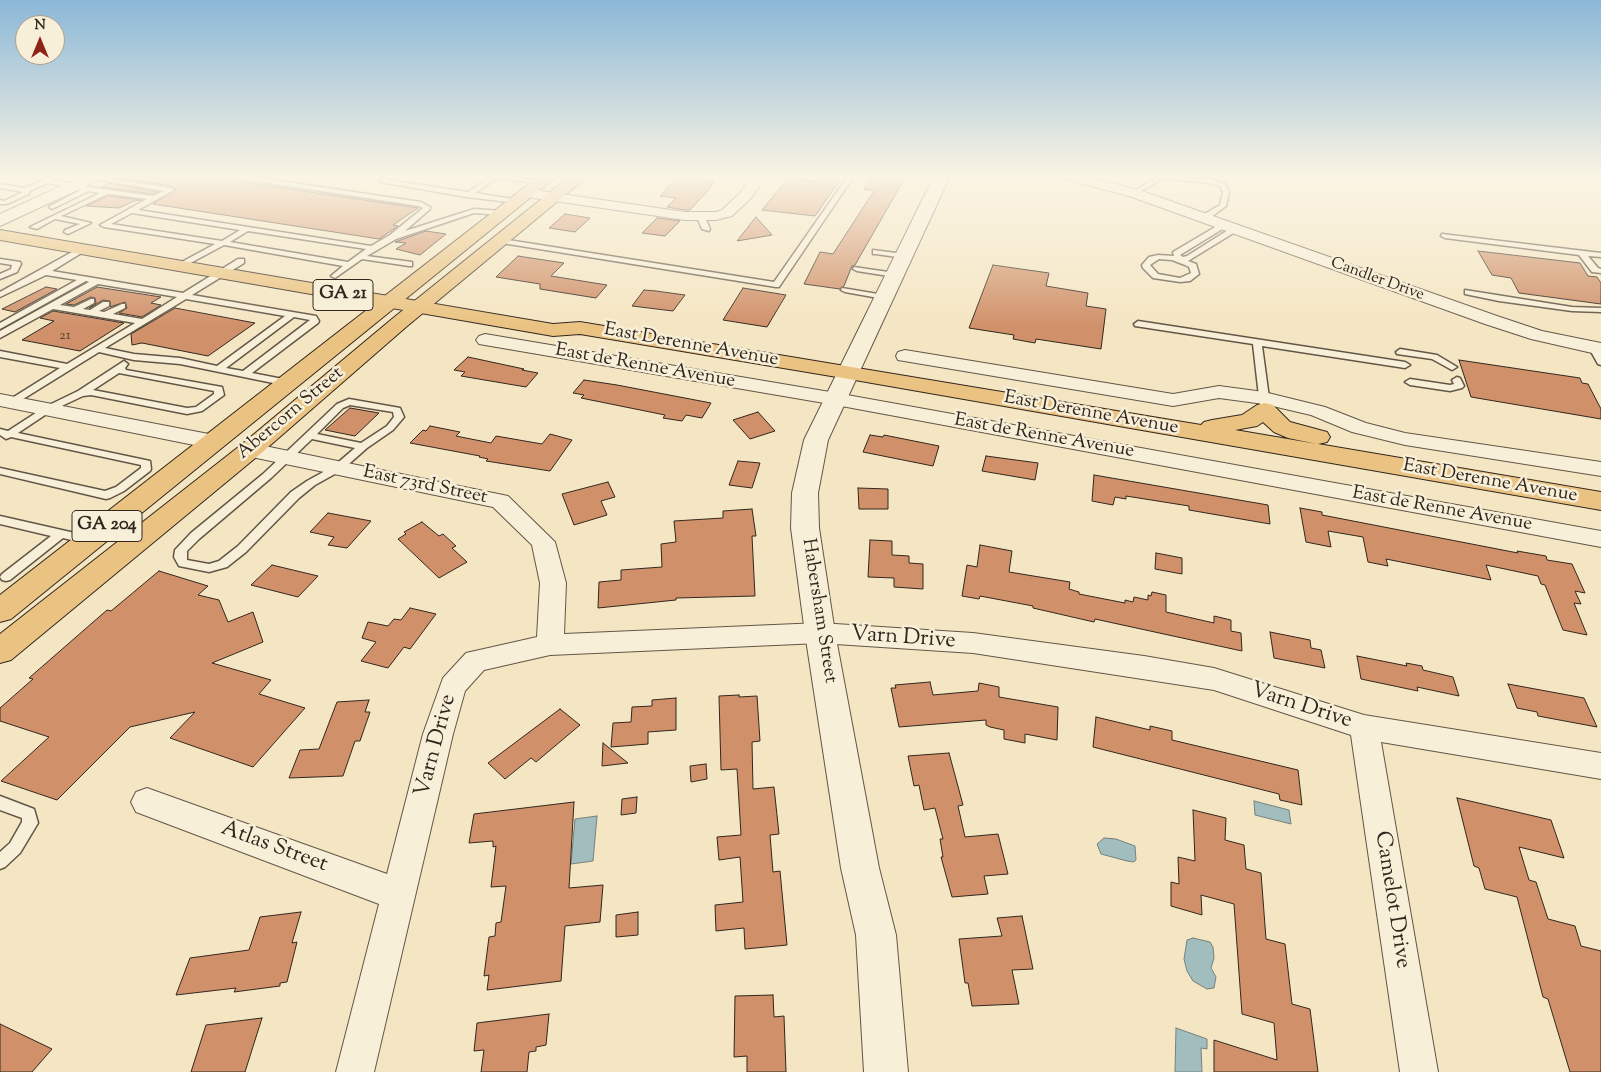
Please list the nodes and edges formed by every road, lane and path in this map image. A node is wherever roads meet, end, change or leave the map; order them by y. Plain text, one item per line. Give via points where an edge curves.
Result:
1 (28, 226) edge
2 (81, 226) edge
3 (111, 226) edge
4 (229, 226) edge
5 (407, 226) edge
6 (429, 226) edge
7 (485, 226) edge
8 (519, 226) edge
9 (817, 226) edge
10 (918, 226) edge
11 (1228, 226) edge
12 (34, 227) joint
13 (1231, 227) junction
14 (247, 229) junction
15 (68, 232) junction
16 (0, 235) edge
17 (1446, 236) dead end
18 (393, 238) junction
19 (1202, 238) junction
20 (502, 240) junction
21 (224, 243) junction
22 (1214, 243) junction
23 (372, 248) junction
24 (84, 249) junction
25 (876, 252) dead end
26 (1582, 253) junction
27 (201, 254) junction
28 (1601, 255) edge
29 (904, 256) junction
30 (361, 257) junction
31 (1181, 260) junction
32 (0, 261) edge
33 (241, 261) junction
34 (409, 264) dead end
35 (350, 265) junction
36 (181, 266) junction
37 (857, 269) dead end
38 (1601, 271) edge
39 (45, 272) junction
40 (220, 272) junction
41 (895, 275) junction
42 (335, 276) junction
43 (0, 277) edge
44 (85, 278) junction
45 (99, 284) junction
46 (135, 287) junction
47 (408, 288) junction
48 (150, 289) junction
49 (845, 290) dead end
50 (164, 291) junction
51 (126, 292) dead end
52 (439, 292) junction
53 (1468, 292) dead end
54 (141, 294) dead end
55 (0, 295) edge
56 (185, 295) junction
57 (155, 297) dead end
58 (884, 297) junction
59 (81, 298) dead end
60 (91, 301) dead end
61 (390, 303) junction
62 (106, 304) dead end
63 (52, 306) junction
64 (122, 306) dead end
65 (64, 308) junction
66 (419, 308) junction
67 (135, 309) dead end
68 (75, 310) junction
69 (1601, 310) edge
70 (91, 313) junction
71 (293, 314) junction
72 (106, 315) junction
73 (120, 318) junction
74 (141, 322) junction
75 (1138, 324) dead end
76 (0, 326) edge
77 (580, 328) junction
78 (0, 335) edge
79 (485, 340) dead end
80 (1257, 342) junction
81 (96, 350) junction
82 (1400, 352) dead end
83 (1598, 353) edge
84 (0, 354) edge
85 (905, 356) dead end
86 (132, 357) junction
87 (1405, 365) dead end
88 (67, 367) junction
89 (1452, 367) dead end
90 (120, 368) junction
91 (220, 369) junction
92 (849, 372) junction
93 (246, 374) junction
94 (1457, 380) dead end
95 (1410, 382) dead end
96 (288, 383) junction
97 (201, 386) junction
98 (81, 393) junction
99 (836, 399) junction
100 (6, 401) edge
101 (1265, 404) junction
102 (48, 409) junction
103 (1184, 430) junction
104 (3, 435) edge
105 (308, 435) junction
106 (214, 442) junction
107 (363, 446) junction
108 (250, 450) junction
109 (284, 457) junction
110 (338, 468) junction
111 (1601, 469) edge
112 (0, 471) edge
113 (1438, 473) junction
114 (1601, 501) edge
115 (0, 520) edge
116 (61, 534) junction
117 (1601, 539) edge
118 (89, 540) junction
119 (2, 578) edge
120 (0, 611) edge
121 (820, 633) junction
122 (550, 645) junction
123 (0, 651) edge
124 (1364, 727) junction
125 (1601, 766) edge
126 (147, 802) dead end
127 (0, 803) edge
128 (0, 862) edge
129 (400, 895) junction
130 (355, 1072) edge
131 (886, 1072) edge
132 (1419, 1072) edge

1 - 12 main road, East Derenne Avenue / GA 21
2 - 15 lane
3 - 21 lane
4 - 14 lane
5 - 18 lane
6 - 18 lane
7 - 47 main road, Abercorn Street
8 - 20 main road, Abercorn Street
9 - 20 lane via 776,285
10 - 29 street, Habersham Street
11 - 13 street, Candler Drive
12 - 15 main road, East Derenne Avenue / GA 21
13 - 19 lane
13 - 22 lane
13 - 83 street, Candler Drive via 1491,320
14 - 21 lane
14 - 23 lane
15 - 27 main road, East Derenne Avenue / GA 21
16 - 24 main road, East Derenne Avenue / GA 21
17 - 26 lane
18 - 23 lane
19 - 22 lane
19 - 31 lane via 1176,254
20 - 52 main road, Abercorn Street
21 - 27 lane
21 - 35 lane
22 - 31 lane
23 - 30 lane
24 - 36 main road, East Derenne Avenue / GA 21
24 - 39 lane
25 - 29 lane
26 - 28 lane
26 - 38 lane via 1595,270
27 - 33 main road, East Derenne Avenue / GA 21
27 - 36 lane
29 - 41 street, Habersham Street
30 - 34 lane
30 - 35 lane
31 - 31 lane via 1158,257 1146,265 1150,272 1164,278 1180,280 1193,277 1196,274 1193,266
32 - 43 lane via 17,264 14,270
33 - 40 lane
33 - 42 main road, East Derenne Avenue / GA 21
35 - 42 lane
36 - 40 main road, East Derenne Avenue / GA 21
37 - 41 lane
39 - 44 lane
39 - 55 lane
40 - 56 lane
40 - 61 main road, East Derenne Avenue / GA 21
41 - 58 street, Habersham Street
42 - 47 main road, East Derenne Avenue / GA 21
44 - 45 lane
44 - 76 lane
45 - 46 lane
45 - 63 lane
46 - 48 lane
46 - 51 lane
47 - 52 main road, East Derenne Avenue / GA 21
47 - 61 main road, Abercorn Street / GA 204
48 - 50 lane
48 - 54 lane
49 - 58 lane
50 - 56 lane
50 - 57 lane
52 - 66 main road, Abercorn Street / GA 204
52 - 77 main road, East Derenne Avenue via 566,319
53 - 69 lane via 1572,309
56 - 71 lane
56 - 74 lane
58 - 92 street, Habersham Street
59 - 65 lane
60 - 68 lane
61 - 66 main road, East Derenne Avenue / GA 21
61 - 96 main road, Abercorn Street / GA 204
62 - 70 lane
63 - 65 lane
63 - 78 lane
64 - 72 lane
65 - 68 lane
66 - 77 main road, East Derenne Avenue via 553,330
66 - 108 main road, Abercorn Street / GA 204
67 - 73 lane
68 - 70 lane
70 - 72 lane
71 - 91 lane
71 - 93 lane via 315,321
72 - 73 lane
73 - 74 lane
74 - 81 lane
75 - 80 lane
77 - 92 main road, East Derenne Avenue
79 - 99 street, East de Renne Avenue
80 - 87 lane
80 - 101 lane
81 - 86 lane
81 - 88 lane
82 - 89 lane via 1434,357
84 - 88 lane
85 - 101 street via 1173,400 1218,392
86 - 90 lane
86 - 91 lane via 161,358
88 - 100 lane
90 - 97 lane via 123,372
90 - 98 lane
91 - 93 lane
91 - 97 lane
92 - 99 street, Habersham Street
92 - 103 main road, East Derenne Avenue
93 - 96 lane
94 - 95 lane via 1459,386 1450,388
96 - 106 main road, Abercorn Street / GA 204
97 - 98 lane via 219,389 219,395 198,409 187,411 92,392
98 - 102 lane
99 - 117 street, East de Renne Avenue
99 - 121 street, Habersham Street via 816,440 805,493 805,528
100 - 102 street
101 - 103 main road via 1248,422
101 - 111 street via 1318,411 1359,428 1405,438
101 - 113 main road via 1282,427 1297,433 1371,446
102 - 104 lane
102 - 106 street
103 - 113 main road, East Derenne Avenue
104 - 112 lane via 146,462 146,469 120,490 106,495
105 - 107 lane
105 - 107 lane via 340,406 349,402 397,410 399,417 390,428
105 - 109 lane
106 - 118 main road, Abercorn Street / GA 204
107 - 110 lane
108 - 109 street, East 73rd Street
108 - 123 main road, Abercorn Street / GA 204
109 - 110 street, East 73rd Street
109 - 110 lane via 181,550 183,563 209,568 223,564 295,495
110 - 122 street, East 73rd Street via 500,501 543,542 553,583
113 - 114 main road, East Derenne Avenue
115 - 116 lane
116 - 118 lane
116 - 119 lane
118 - 120 main road, Abercorn Street / GA 204
121 - 122 street, Varn Drive
121 - 124 street, Varn Drive via 973,643 1214,679
121 - 131 street, Habersham Street via 860,868 876,935
122 - 129 street, Varn Drive via 476,661 453,686 438,734
124 - 125 street, Varn Drive
124 - 132 street, Camelot Drive
126 - 129 street, Atlas Street
127 - 128 lane via 29,814 30,823 15,848
129 - 130 street, Varn Drive

